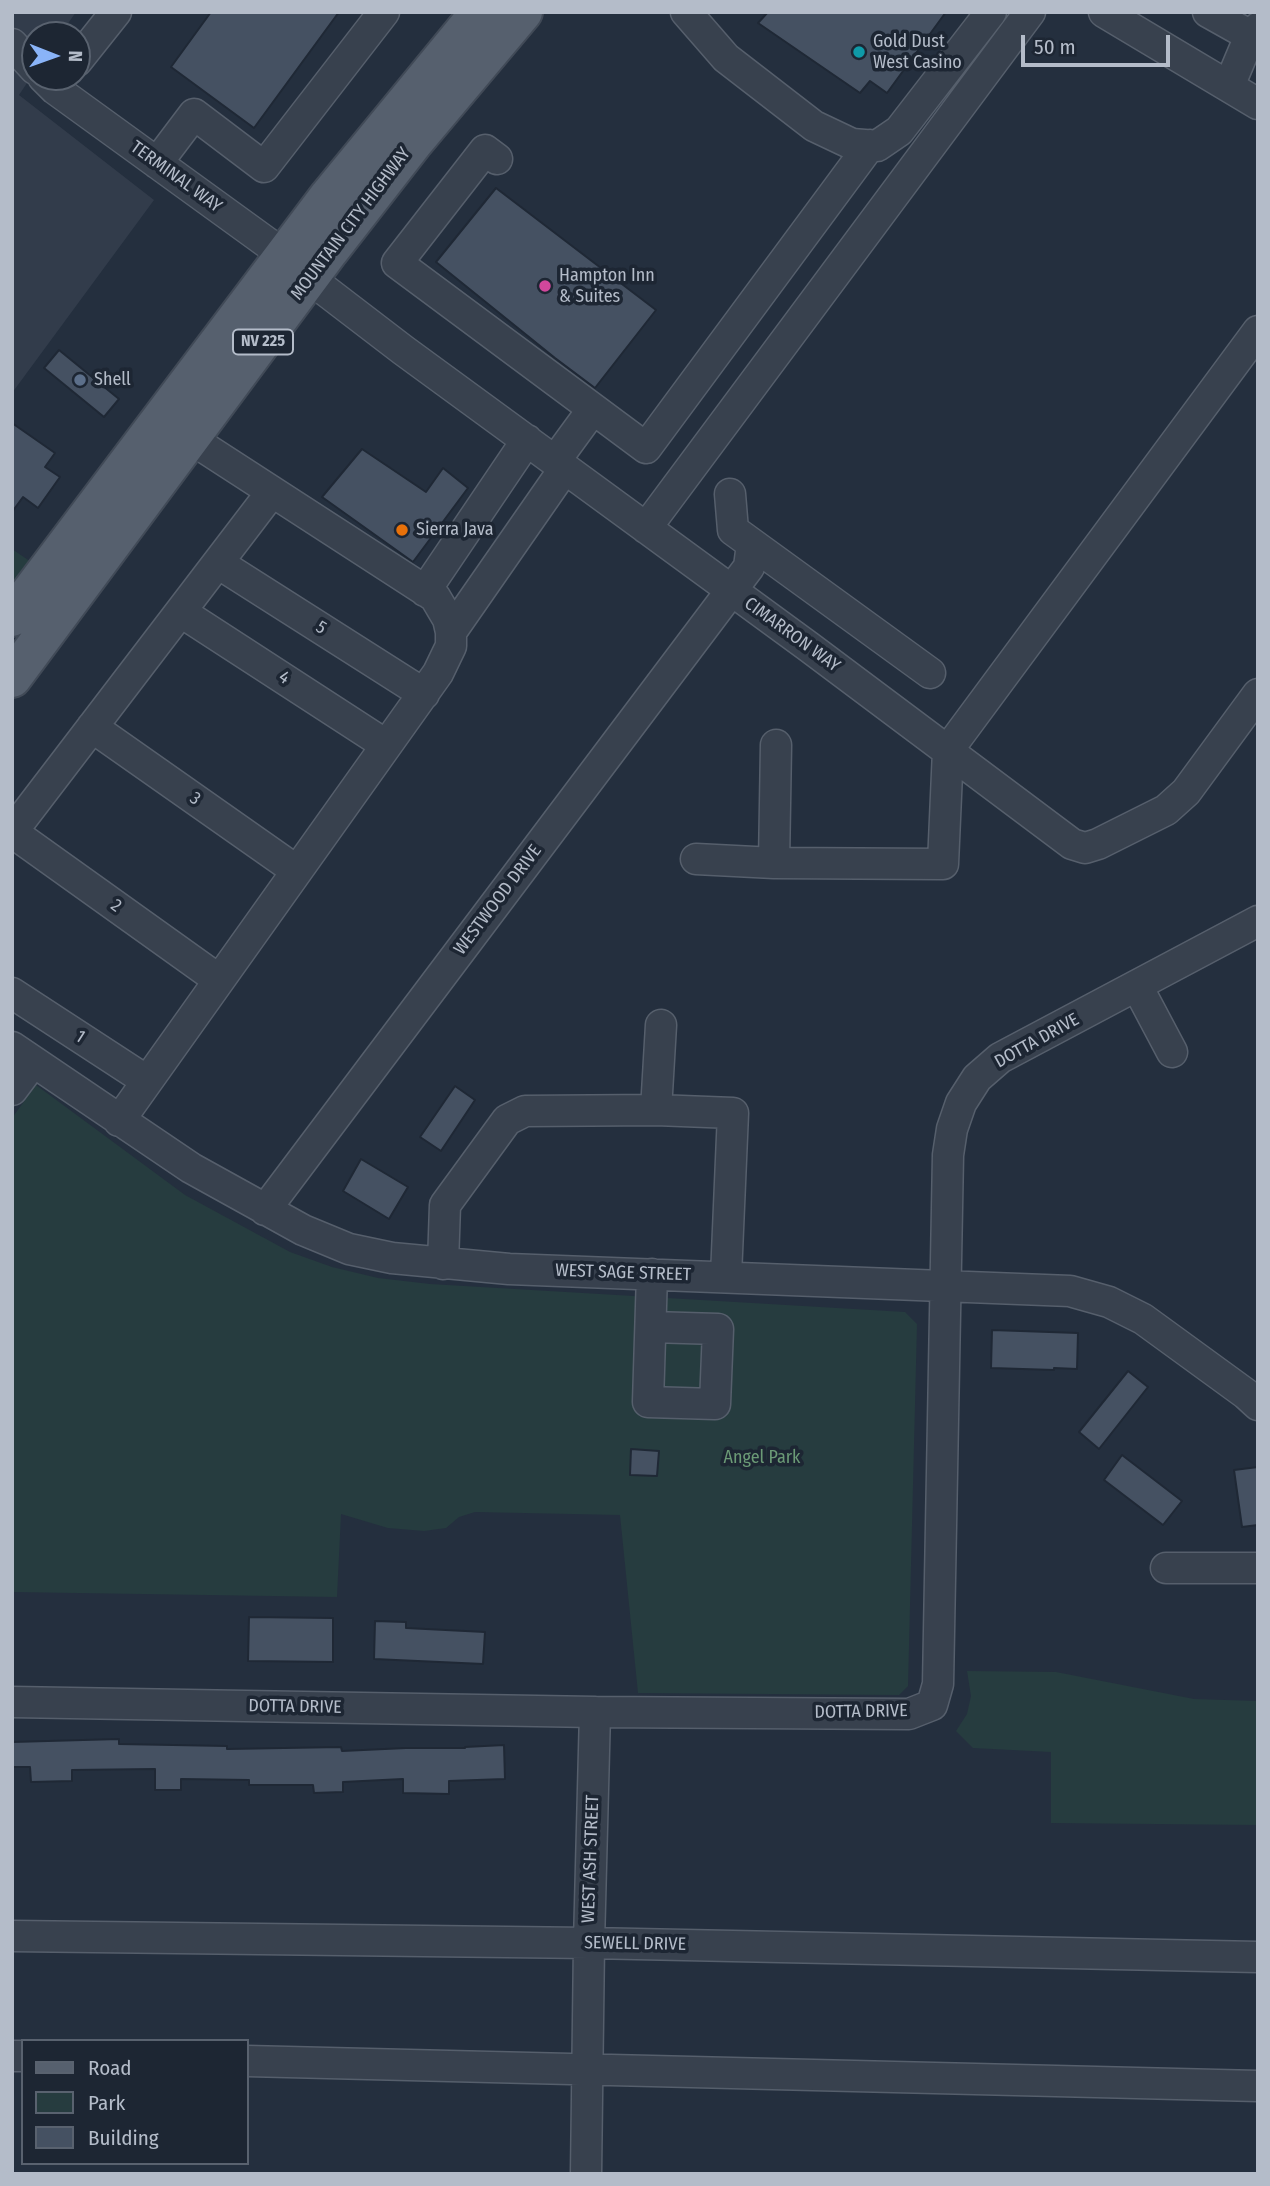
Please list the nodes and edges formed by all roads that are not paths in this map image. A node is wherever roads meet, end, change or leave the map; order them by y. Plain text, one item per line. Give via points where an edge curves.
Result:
1 (116, 12) edge
2 (384, 12) edge
3 (523, 12) edge
4 (686, 12) edge
5 (991, 12) edge
6 (1030, 12) edge
7 (1104, 12) edge
8 (1208, 12) edge
9 (477, 13) edge
10 (1145, 22) edge
11 (1255, 34) edge
12 (91, 43) edge
13 (1228, 86) junction
14 (66, 91) edge
15 (1258, 104) edge
16 (870, 145) junction
17 (497, 159) dead end
18 (158, 163) junction
19 (297, 267) junction
20 (1258, 331) edge
21 (593, 409) junction
22 (191, 439) junction
23 (527, 440) junction
24 (560, 465) junction
25 (271, 493) junction
26 (730, 494) dead end
27 (646, 527) junction
28 (752, 544) junction
29 (218, 563) junction
30 (731, 590) junction
31 (425, 591) junction
32 (845, 611) junction
33 (181, 612) junction
34 (12, 617) edge
35 (451, 632) junction
36 (809, 646) junction
37 (930, 673) dead end
38 (12, 678) edge
39 (424, 694) junction
40 (1258, 694) edge
41 (92, 727) junction
42 (386, 745) junction
43 (776, 745) dead end
44 (948, 750) junction
45 (12, 832) edge
46 (696, 859) dead end
47 (774, 863) junction
48 (297, 871) junction
49 (1258, 921) edge
50 (219, 980) junction
51 (1137, 986) junction
52 (12, 993) edge
53 (661, 1025) dead end
54 (1172, 1052) dead end
55 (23, 1055) edge
56 (147, 1082) junction
57 (12, 1090) edge
58 (656, 1110) junction
59 (119, 1121) junction
60 (265, 1210) junction
61 (443, 1264) junction
62 (652, 1274) junction
63 (726, 1276) junction
64 (944, 1285) junction
65 (651, 1327) dead end
66 (1254, 1393) edge
67 (1166, 1568) dead end
68 (1258, 1568) edge
69 (12, 1702) edge
70 (595, 1712) junction
71 (12, 1936) edge
72 (589, 1943) junction
73 (1258, 1957) edge
74 (248, 2061) edge
75 (587, 2068) junction
76 (1258, 2086) edge
77 (586, 2174) edge

1 - 12 street
2 - 18 street via 264,167 194,114
3 - 19 main road, MOUNTAIN CITY HIGHWAY / NV 225 via 414,143
4 - 16 street via 726,58 814,126 852,144
5 - 16 street via 898,131 877,146
6 - 27 street
7 - 10 street
8 - 11 street
9 - 19 main road, MOUNTAIN CITY HIGHWAY / NV 225 via 329,196
10 - 13 street
11 - 13 street
13 - 15 street
14 - 18 street, TERMINAL WAY
16 - 21 street via 646,448
17 - 21 street via 485,150 397,262
18 - 19 street, TERMINAL WAY
19 - 22 main road, MOUNTAIN CITY HIGHWAY / NV 225
19 - 23 street, CIMARRON WAY
19 - 34 main road, MOUNTAIN CITY HIGHWAY / NV 225
20 - 44 street
21 - 24 street
22 - 25 street
22 - 38 main road, MOUNTAIN CITY HIGHWAY / NV 225
23 - 24 street, CIMARRON WAY
23 - 31 street
24 - 27 street, CIMARRON WAY
24 - 35 street
25 - 29 street
25 - 31 street
26 - 28 street via 733,530
27 - 30 street, CIMARRON WAY
28 - 30 street, WESTWOOD DRIVE via 749,567
28 - 32 street
29 - 33 street
29 - 39 street, 5
30 - 36 street, CIMARRON WAY
30 - 60 street, WESTWOOD DRIVE
31 - 35 street via 435,597
32 - 36 street
32 - 37 street
33 - 41 street
33 - 42 street, 4
35 - 39 street via 451,646
36 - 44 street, CIMARRON WAY
39 - 42 street
40 - 44 street, CIMARRON WAY via 1186,792 1166,810 1085,848 1072,844
41 - 45 street
41 - 48 street, 3
42 - 48 street
43 - 47 street
44 - 47 street via 943,864
45 - 50 street, 2
46 - 47 street
48 - 50 street
49 - 51 street, DOTTA DRIVE
50 - 56 street
51 - 54 street
51 - 64 street, DOTTA DRIVE via 1000,1058 977,1078 952,1129
52 - 56 street, 1
53 - 58 street
55 - 57 street
55 - 59 street, WEST SAGE STREET
56 - 59 street
58 - 61 street via 525,1111 507,1120 445,1205
58 - 63 street via 733,1113
59 - 60 street, WEST SAGE STREET
60 - 61 street, WEST SAGE STREET via 349,1249
61 - 62 street, WEST SAGE STREET
62 - 63 street, WEST SAGE STREET
62 - 65 street
63 - 64 street, WEST SAGE STREET
64 - 66 street, WEST SAGE STREET via 1070,1291 1109,1302 1143,1319
64 - 70 street, DOTTA DRIVE via 937,1684 932,1705 909,1714
67 - 68 street
69 - 70 street, DOTTA DRIVE
70 - 72 street, WEST ASH STREET
71 - 72 street, SEWELL DRIVE
72 - 73 street, SEWELL DRIVE
72 - 75 street, WEST ASH STREET
74 - 75 street
75 - 76 street
75 - 77 street, WEST ASH STREET

